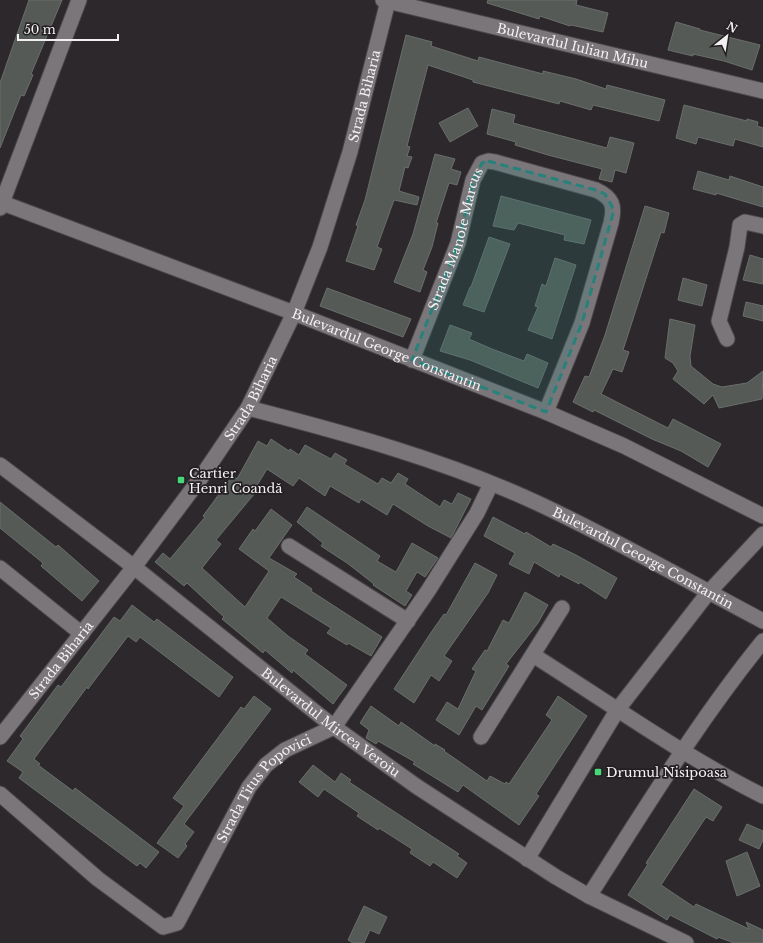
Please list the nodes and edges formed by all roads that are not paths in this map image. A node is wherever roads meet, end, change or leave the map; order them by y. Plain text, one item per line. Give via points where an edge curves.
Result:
1 (79, 0) edge
2 (385, 1) edge
3 (763, 91) edge
4 (1, 204) edge
5 (763, 226) edge
6 (294, 313) junction
7 (727, 339) dead end
8 (412, 360) junction
9 (248, 408) junction
10 (546, 412) junction
11 (0, 465) edge
12 (491, 484) junction
13 (763, 516) edge
14 (763, 534) edge
15 (288, 546) dead end
16 (134, 567) junction
17 (0, 568) edge
18 (708, 592) junction
19 (562, 608) dead end
20 (408, 621) junction
21 (763, 621) edge
22 (82, 634) junction
23 (763, 641) edge
24 (533, 655) junction
25 (618, 709) junction
26 (334, 727) junction
27 (480, 736) dead end
28 (0, 737) edge
29 (682, 751) junction
30 (0, 794) edge
31 (763, 796) edge
32 (526, 859) junction
33 (589, 896) junction
34 (686, 943) edge

1 - 4 street
2 - 3 street, Bulevardul Iulian Mihu
2 - 6 street, Strada Biharia via 350,152 320,246
4 - 6 street, Bulevardul George Constantin
5 - 7 street via 745,222 740,225 719,322
6 - 8 street, Bulevardul George Constantin
6 - 9 street, Strada Biharia
8 - 10 street, Bulevardul George Constantin
8 - 10 street, Strada Manole Marcus via 458,243 473,180 482,163 495,162 596,190 605,194 611,202 614,210 611,224 582,323
9 - 12 street, Bulevardul George Constantin via 383,445
9 - 16 street, Strada Biharia
10 - 13 street, Bulevardul George Constantin via 624,446
11 - 16 street, Bulevardul Mircea Veroiu
12 - 18 street, Bulevardul George Constantin via 580,523
12 - 20 street via 477,513
14 - 18 street
15 - 20 street
16 - 22 street, Strada Biharia
16 - 26 street, Bulevardul Mircea Veroiu
17 - 22 street
18 - 21 street, Bulevardul George Constantin
18 - 25 street
19 - 24 street
20 - 26 street
22 - 28 street, Strada Biharia
23 - 29 street
24 - 25 street
24 - 27 street
25 - 29 street
25 - 32 street
26 - 30 street, Strada Titus Popovici via 284,750 266,764 249,787 177,923 163,926 98,879
26 - 32 street, Bulevardul Mircea Veroiu via 416,786
29 - 31 street
29 - 33 street
32 - 33 street, Bulevardul Mircea Veroiu
33 - 34 street, Bulevardul Mircea Veroiu

